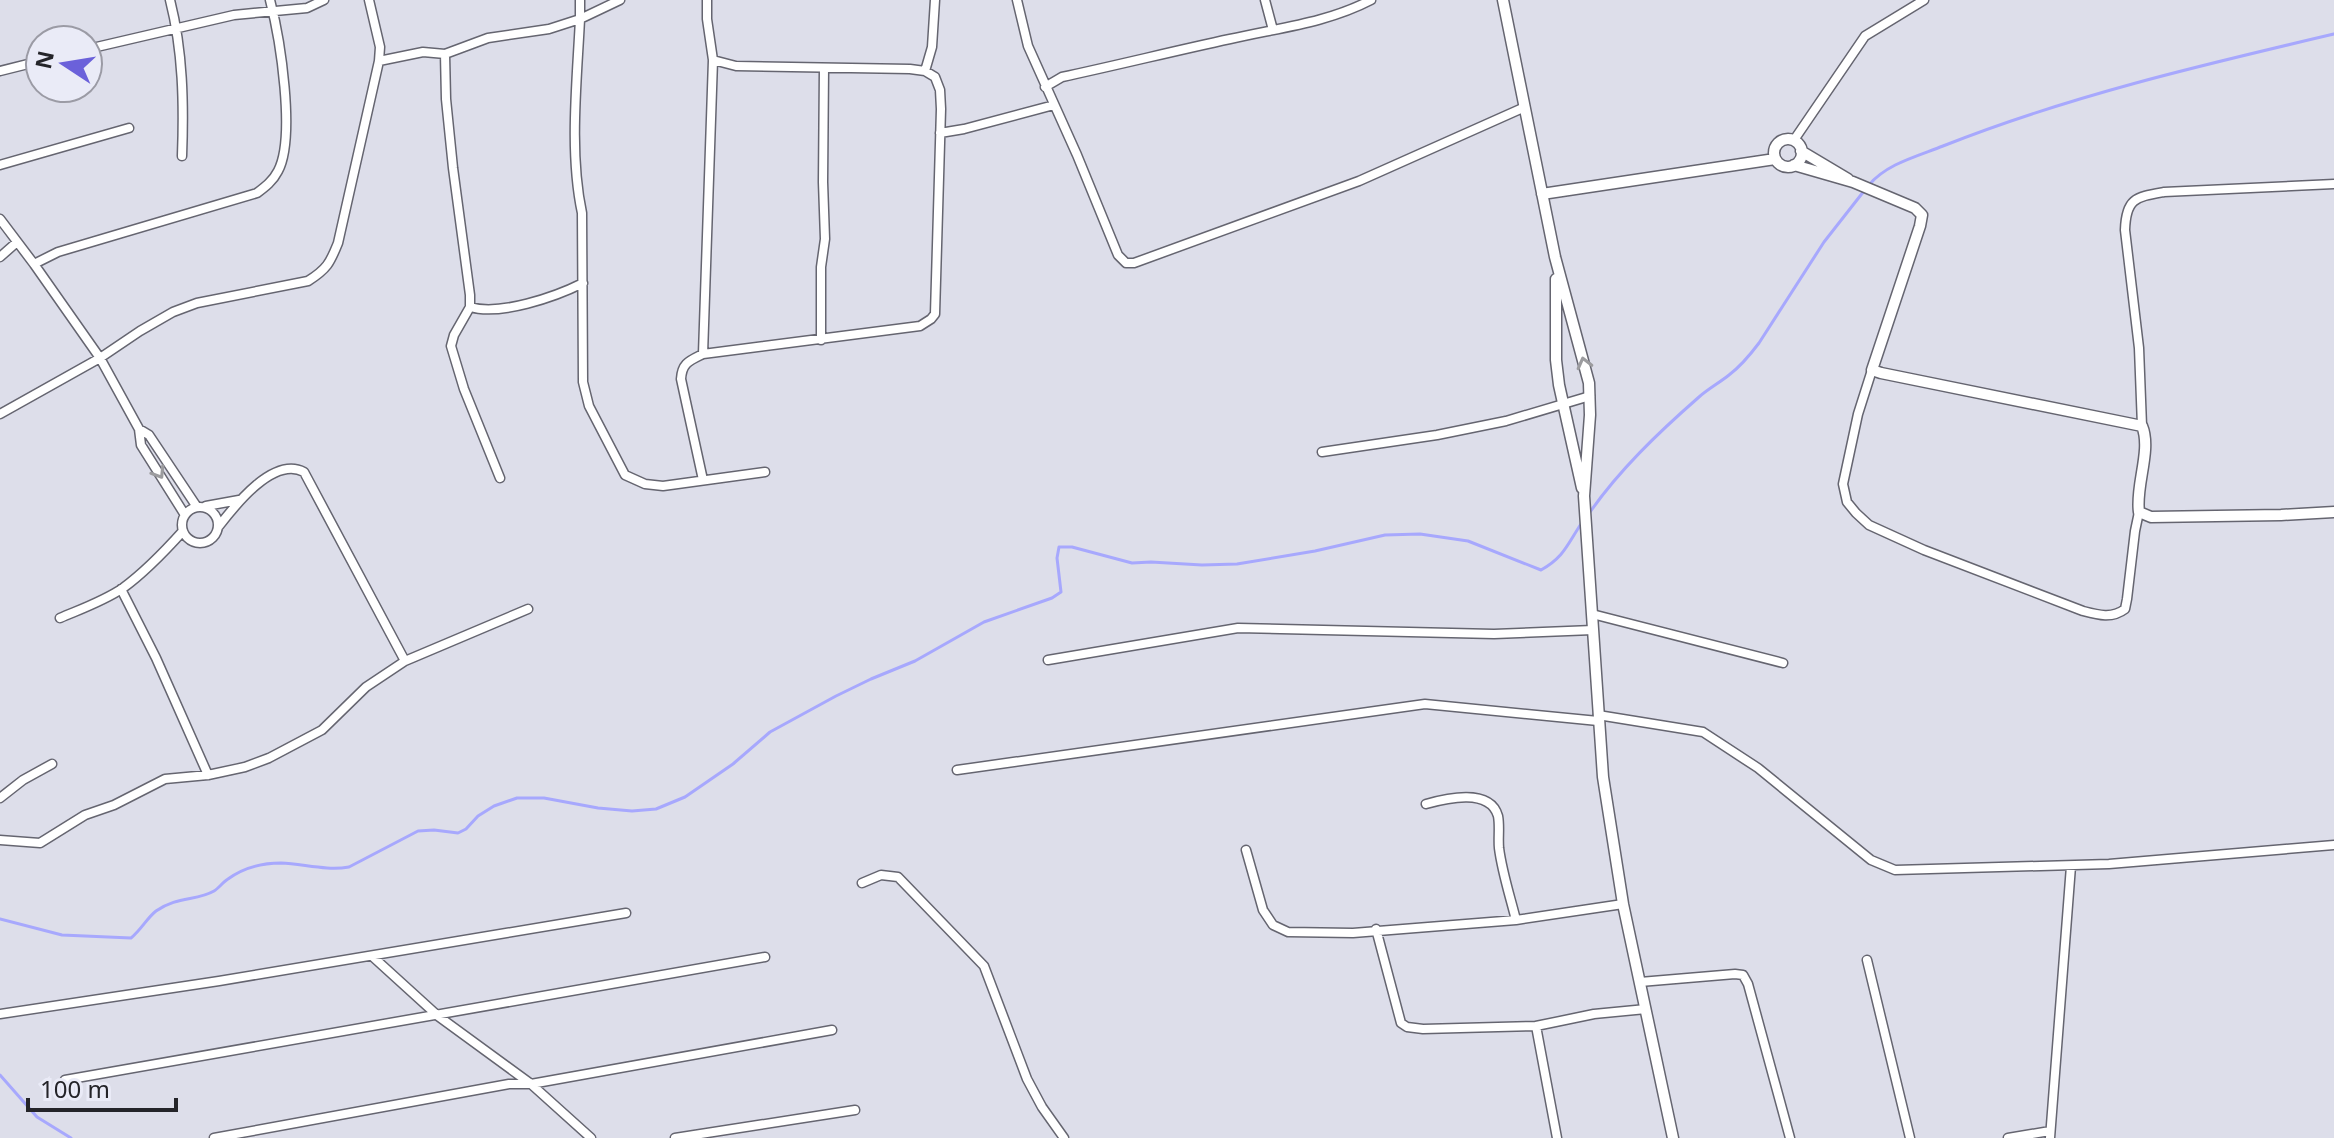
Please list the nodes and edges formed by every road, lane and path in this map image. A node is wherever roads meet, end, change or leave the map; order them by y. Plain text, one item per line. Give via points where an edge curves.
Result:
1 (170, 0) edge
2 (270, 0) edge
3 (324, 0) edge
4 (369, 0) edge
5 (580, 0) edge
6 (620, 0) edge
7 (707, 0) edge
8 (935, 0) edge
9 (1017, 0) edge
10 (1265, 0) edge
11 (1371, 0) edge
12 (1503, 0) edge
13 (1924, 0) edge
14 (273, 11) junction
15 (580, 19) junction
16 (177, 27) junction
17 (1273, 30) junction
18 (104, 45) edge
19 (445, 54) junction
20 (713, 60) junction
21 (379, 61) junction
22 (24, 65) edge
23 (824, 68) junction
24 (0, 71) edge
25 (925, 71) junction
26 (1045, 87) junction
27 (1054, 105) junction
28 (1525, 107) junction
29 (129, 128) dead end
30 (940, 133) junction
31 (1794, 140) junction
32 (1801, 151) junction
33 (182, 156) dead end
34 (1775, 159) junction
35 (0, 165) edge
36 (1794, 165) junction
37 (1853, 182) junction
38 (2334, 184) edge
39 (1542, 194) junction
40 (0, 219) edge
41 (17, 242) junction
42 (0, 257) edge
43 (1555, 257) junction
44 (34, 264) junction
45 (583, 283) junction
46 (470, 307) junction
47 (821, 340) junction
48 (703, 354) junction
49 (100, 358) junction
50 (1872, 370) junction
51 (1590, 396) junction
52 (1562, 405) junction
53 (0, 414) edge
54 (2142, 426) junction
55 (139, 429) junction
56 (1322, 452) dead end
57 (765, 472) dead end
58 (500, 478) dead end
59 (703, 480) junction
60 (1584, 496) junction
61 (240, 500) junction
62 (199, 507) junction
63 (2139, 512) junction
64 (2334, 512) edge
65 (185, 515) junction
66 (219, 526) junction
67 (183, 531) junction
68 (195, 543) junction
69 (168, 548) junction
70 (121, 589) junction
71 (528, 609) dead end
72 (1592, 614) junction
73 (60, 618) dead end
74 (1593, 630) junction
75 (1048, 660) dead end
76 (405, 661) junction
77 (1783, 663) dead end
78 (1598, 718) junction
79 (52, 764) dead end
80 (957, 770) dead end
81 (208, 775) junction
82 (0, 798) edge
83 (1426, 804) dead end
84 (0, 840) edge
85 (2334, 845) edge
86 (1246, 850) dead end
87 (2071, 866) junction
88 (862, 883) dead end
89 (1623, 904) junction
90 (626, 913) dead end
91 (1516, 920) junction
92 (1376, 929) junction
93 (372, 956) junction
94 (765, 957) dead end
95 (1867, 960) dead end
96 (1640, 982) junction
97 (1646, 1009) junction
98 (0, 1014) edge
99 (438, 1016) junction
100 (1536, 1026) junction
101 (832, 1030) dead end
102 (65, 1080) dead end
103 (531, 1084) junction
104 (855, 1110) dead end
105 (2050, 1135) edge
106 (214, 1138) edge
107 (591, 1138) edge
108 (675, 1138) edge
109 (1064, 1138) edge
110 (1557, 1138) edge
111 (1673, 1138) edge
112 (1790, 1138) edge
113 (1910, 1138) edge
114 (2008, 1138) edge

1 - 16 street
2 - 14 street
3 - 14 street via 307,8
4 - 21 street
5 - 15 street
6 - 15 street
7 - 20 street
8 - 25 street
9 - 26 street
10 - 17 street
11 - 17 street
12 - 28 street
13 - 31 street via 1865,36
14 - 16 street
14 - 44 street via 287,118 284,152 270,183 257,193 58,252
15 - 19 street via 488,38
15 - 45 street via 577,188
16 - 18 street
16 - 33 street
17 - 26 street via 1062,77
19 - 21 street via 423,52
19 - 46 street
20 - 23 street via 736,66
20 - 48 street
21 - 49 street via 338,243 323,271 308,281 173,312
22 - 24 street
23 - 25 street
23 - 47 street
25 - 30 street via 935,77 940,90
26 - 27 street
27 - 28 street via 1126,263 1359,181
27 - 30 street
28 - 39 street
29 - 35 street
30 - 47 street via 935,314 920,326
31 - 32 street
31 - 34 street via 1778,143
32 - 36 street
32 - 37 street
34 - 36 street
34 - 39 street
36 - 37 street
37 - 50 street via 1922,215
38 - 54 street via 2164,192 2131,202 2125,230
39 - 43 street
40 - 41 street
41 - 42 street
41 - 44 street
51 -> 43 street
43 - 52 street
44 - 49 street
45 - 46 street via 555,297 490,311
45 - 59 street via 583,382 618,464 625,475 645,484
46 - 58 street via 451,346
47 - 48 street
48 - 59 street via 685,362 681,379
49 - 53 street
49 - 55 street
50 - 54 street
50 - 63 street via 1843,484 1847,502 1869,525 2083,611 2117,615 2125,609
51 - 52 street
51 - 60 street
52 - 56 street via 1437,435
52 - 60 street
54 - 63 street
55 - 62 street via 149,435
55 -> 65 street via 141,445
57 - 59 street
60 - 72 street
61 - 62 street
61 - 66 street
61 - 76 street via 273,473 290,467 304,472
62 - 65 street
62 - 66 street via 216,515
63 - 64 street via 2181,517
65 - 67 street
66 - 68 street via 211,540
67 - 68 street
67 - 69 street
68 - 69 street
69 - 70 street
70 - 73 street
70 - 81 street
71 - 76 street
72 - 74 street
72 - 77 street
74 - 75 street via 1494,634 1238,628
74 - 78 street
76 - 81 street via 366,687 322,730 269,758
78 - 80 street via 1425,704
78 - 87 street via 1703,732 1758,768 1871,860 1895,870
78 - 89 street
79 - 82 street
81 - 84 street via 155,783 85,815 40,843
83 - 91 street via 1480,798 1491,804 1498,816 1498,846
85 - 87 street
86 - 92 street via 1263,910 1273,925 1306,933
87 - 105 street
88 - 109 street via 881,875 898,877 984,966 1027,1079
89 - 91 street
89 - 96 street
90 - 93 street
91 - 92 street
92 - 100 street via 1401,1023 1407,1027
93 - 98 street
93 - 99 street
94 - 99 street
95 - 113 street
96 - 97 street
96 - 112 street via 1743,975
97 - 100 street
97 - 111 street
99 - 102 street
99 - 103 street
100 - 110 street
101 - 103 street
103 - 106 street
103 - 107 street
104 - 108 street
105 - 114 street

